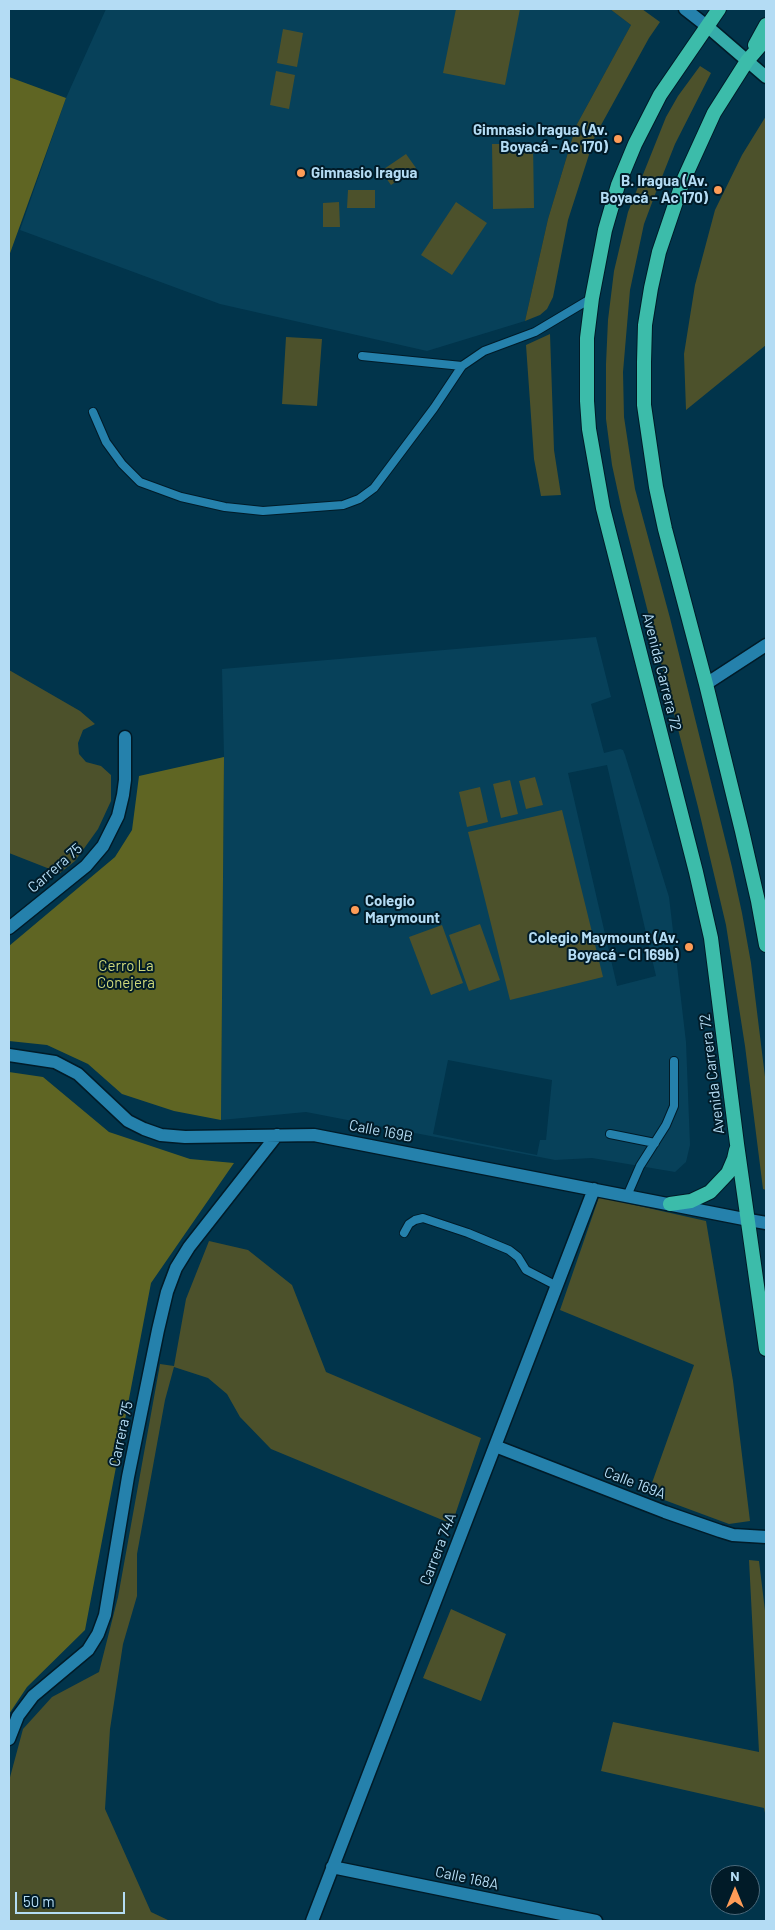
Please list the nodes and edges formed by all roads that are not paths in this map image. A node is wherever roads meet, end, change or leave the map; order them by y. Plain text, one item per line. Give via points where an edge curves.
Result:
1 (686, 9) edge
2 (719, 9) edge
3 (726, 9) edge
4 (766, 25) edge
5 (708, 27) junction
6 (766, 39) edge
7 (747, 61) junction
8 (766, 77) edge
9 (592, 298) junction
10 (362, 356) dead end
11 (462, 366) junction
12 (93, 412) dead end
13 (766, 645) edge
14 (706, 684) junction
15 (125, 737) dead end
16 (9, 928) edge
17 (766, 944) edge
18 (9, 1056) edge
19 (674, 1061) dead end
20 (610, 1134) dead end
21 (277, 1135) junction
22 (655, 1142) junction
23 (737, 1144) junction
24 (594, 1189) junction
25 (627, 1196) junction
26 (670, 1204) junction
27 (749, 1220) junction
28 (766, 1223) edge
29 (404, 1233) dead end
30 (557, 1286) junction
31 (766, 1348) edge
32 (495, 1446) junction
33 (766, 1538) edge
34 (9, 1739) edge
35 (332, 1867) junction
36 (312, 1921) edge
37 (596, 1921) edge

1 - 5 street
2 - 5 highway, Avenida Carrera 72
3 - 5 highway, Avenida Carrera 72
4 - 7 highway
5 - 7 main road
5 - 9 highway, Avenida Carrera 72 via 670,79 634,144 605,230
6 - 7 highway
7 - 8 main road
7 - 14 highway via 714,113 683,181 659,252 645,325 644,405 656,487
9 - 11 lane via 535,332 484,350
9 - 23 highway, Avenida Carrera 72 via 587,372 593,458 709,928
10 - 11 lane
11 - 12 lane via 374,488 360,499 343,505 263,511 225,507 181,497 140,482 106,442
13 - 14 street
14 - 17 highway
15 - 16 street, Carrera 75 via 125,780 118,816 103,846 86,866
18 - 21 street, Calle 169B via 54,1062 78,1074 128,1120 144,1130 185,1137
19 - 22 lane via 674,1106
20 - 22 lane
21 - 24 street, Calle 169B via 314,1135
21 - 34 street, Carrera 75 via 188,1247 170,1284 98,1634 88,1650 33,1696 18,1716
22 - 25 lane
23 - 26 highway via 728,1173 718,1185 691,1201
23 - 27 highway, Avenida Carrera 72
24 - 25 street, Calle 169B
24 - 30 street, Carrera 74A
25 - 26 street, Calle 169B
26 - 27 street, Calle 169B
27 - 28 street, Calle 169B
27 - 31 highway, Avenida Carrera 72
29 - 30 lane via 409,1224 423,1218 468,1233 509,1250 526,1270
30 - 32 street, Carrera 74A
32 - 33 street, Calle 169A via 720,1531 749,1538
32 - 35 street, Carrera 74A
35 - 36 street, Carrera 74A
35 - 37 street, Calle 168A

